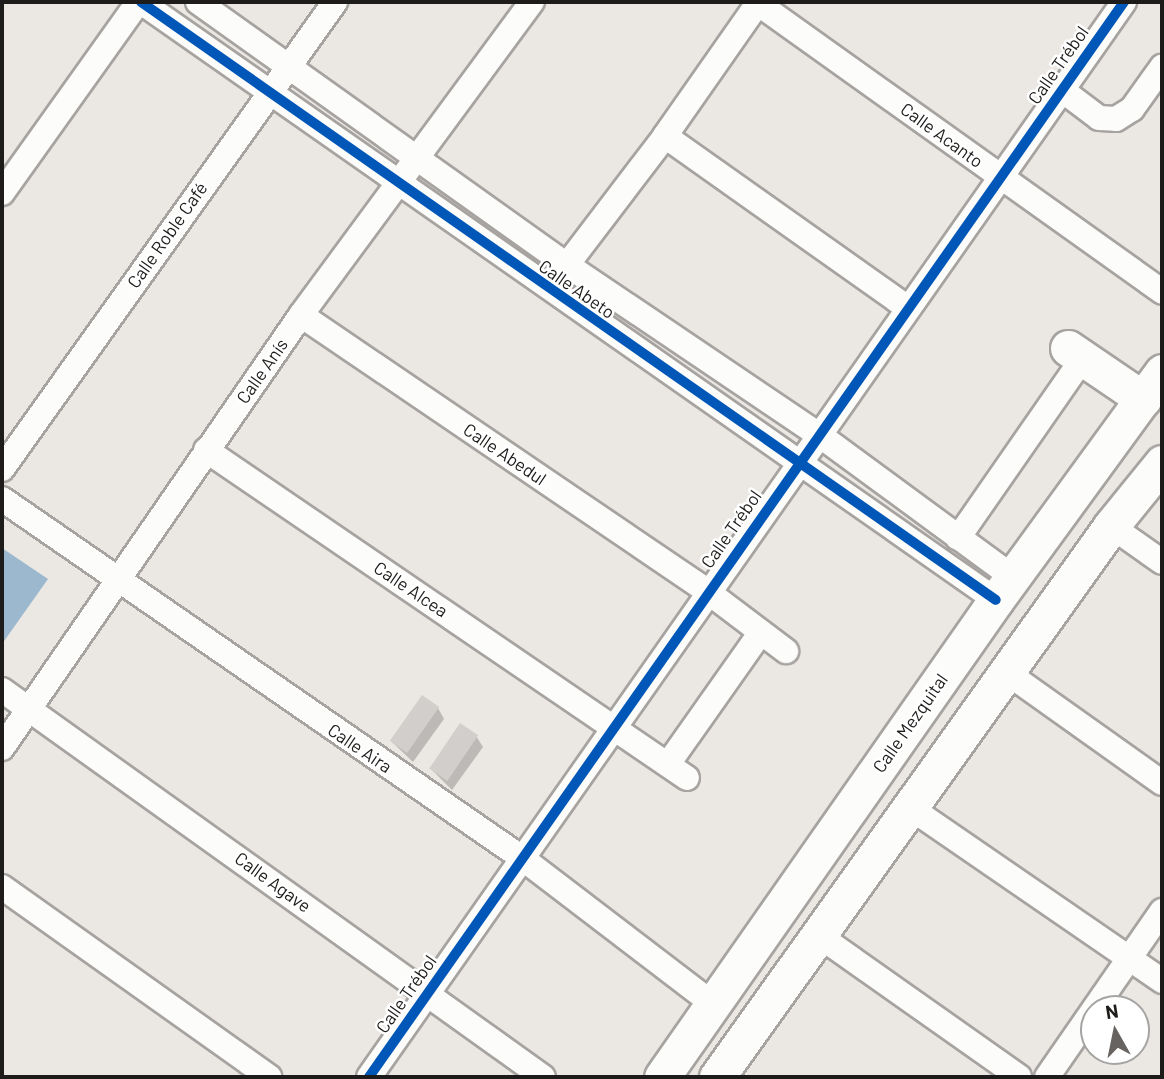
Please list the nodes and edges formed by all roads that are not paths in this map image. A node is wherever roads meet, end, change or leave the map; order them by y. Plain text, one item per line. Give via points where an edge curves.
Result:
1 (139, 2) edge
2 (198, 2) edge
3 (335, 2) edge
4 (532, 2) edge
5 (758, 2) edge
6 (1124, 2) edge
7 (289, 64) junction
8 (1162, 68) edge
9 (1062, 90) junction
10 (269, 92) junction
11 (666, 136) junction
12 (417, 156) junction
13 (1001, 177) junction
14 (398, 183) junction
15 (2, 193) edge
16 (567, 265) junction
17 (547, 290) junction
18 (1162, 292) edge
19 (908, 308) junction
20 (301, 315) junction
21 (1075, 353) joint
22 (1153, 386) edge
23 (818, 434) junction
24 (206, 450) junction
25 (799, 461) junction
26 (1162, 463) edge
27 (2, 469) edge
28 (2, 499) edge
29 (1111, 526) junction
30 (958, 538) junction
31 (1162, 562) edge
32 (120, 582) junction
33 (1004, 589) junction
34 (708, 592) junction
35 (761, 632) junction
36 (786, 651) dead end
37 (1006, 672) junction
38 (2, 690) edge
39 (29, 709) junction
40 (616, 728) junction
41 (2, 748) edge
42 (1162, 783) edge
43 (909, 807) junction
44 (522, 858) junction
45 (2, 887) edge
46 (1162, 911) edge
47 (818, 935) junction
48 (1129, 958) junction
49 (1162, 981) edge
50 (428, 994) junction
51 (713, 1004) junction
52 (729, 1073) edge
53 (269, 1077) edge
54 (369, 1077) edge
55 (543, 1077) edge
56 (662, 1077) edge
57 (1019, 1077) edge
58 (1047, 1077) edge

1 - 10 street, Calle Abeto
1 - 15 street
2 - 7 street, Calle Abeto
3 - 7 street, Calle Roble Café
4 - 12 street, Calle Anís
5 - 11 street
5 - 13 street, Calle Acanto
6 - 9 street, Calle Trébol
7 - 10 street, Calle Roble Café
7 - 12 street, Calle Abeto
8 - 9 street via 1132,109 1116,119 1099,118
9 - 13 street, Calle Trébol
10 - 14 street, Calle Abeto
10 - 27 street, Calle Roble Café
11 - 16 street
11 - 19 street
12 - 14 street, Calle Anís
12 - 16 street, Calle Abeto
13 - 18 street, Calle Acanto
13 - 19 street, Calle Trébol
14 - 17 street, Calle Abeto
14 - 20 street, Calle Anís
16 - 17 street
16 - 23 street, Calle Abeto
17 - 25 street, Calle Abeto
19 - 23 street, Calle Trébol
20 - 24 street, Calle Anís
20 - 34 street, Calle Abedul
21 - 22 main road
21 - 30 street
22 - 33 main road, Calle Mezquital
23 - 25 street, Calle Trébol
23 - 30 street, Calle Abeto
24 - 32 street, Calle Anís
24 - 40 street, Calle Alcea
25 - 33 street, Calle Abeto
25 - 34 street, Calle Trébol
26 - 29 main road
28 - 32 street, Calle Aira
29 - 31 street
29 - 37 main road
30 - 33 street, Calle Abeto
32 - 39 street, Calle Anís
32 - 44 street, Calle Aira
33 - 51 main road, Calle Mezquital
34 - 35 street, Calle Abedul
34 - 40 street, Calle Trébol
35 - 36 street, Calle Abedul
35 - 40 street, Calle Alcea via 678,771
37 - 42 street
37 - 43 main road
38 - 39 street, Calle Agave
39 - 41 street, Calle Anís
39 - 50 street, Calle Agave
40 - 44 street, Calle Trébol
43 - 47 main road
43 - 48 street
44 - 50 street, Calle Trébol
44 - 51 street, Calle Aira
45 - 53 street
46 - 48 street
47 - 52 main road
47 - 57 street
48 - 49 street
48 - 58 street
50 - 54 street, Calle Trébol
50 - 55 street, Calle Agave
51 - 56 main road, Calle Mezquital

